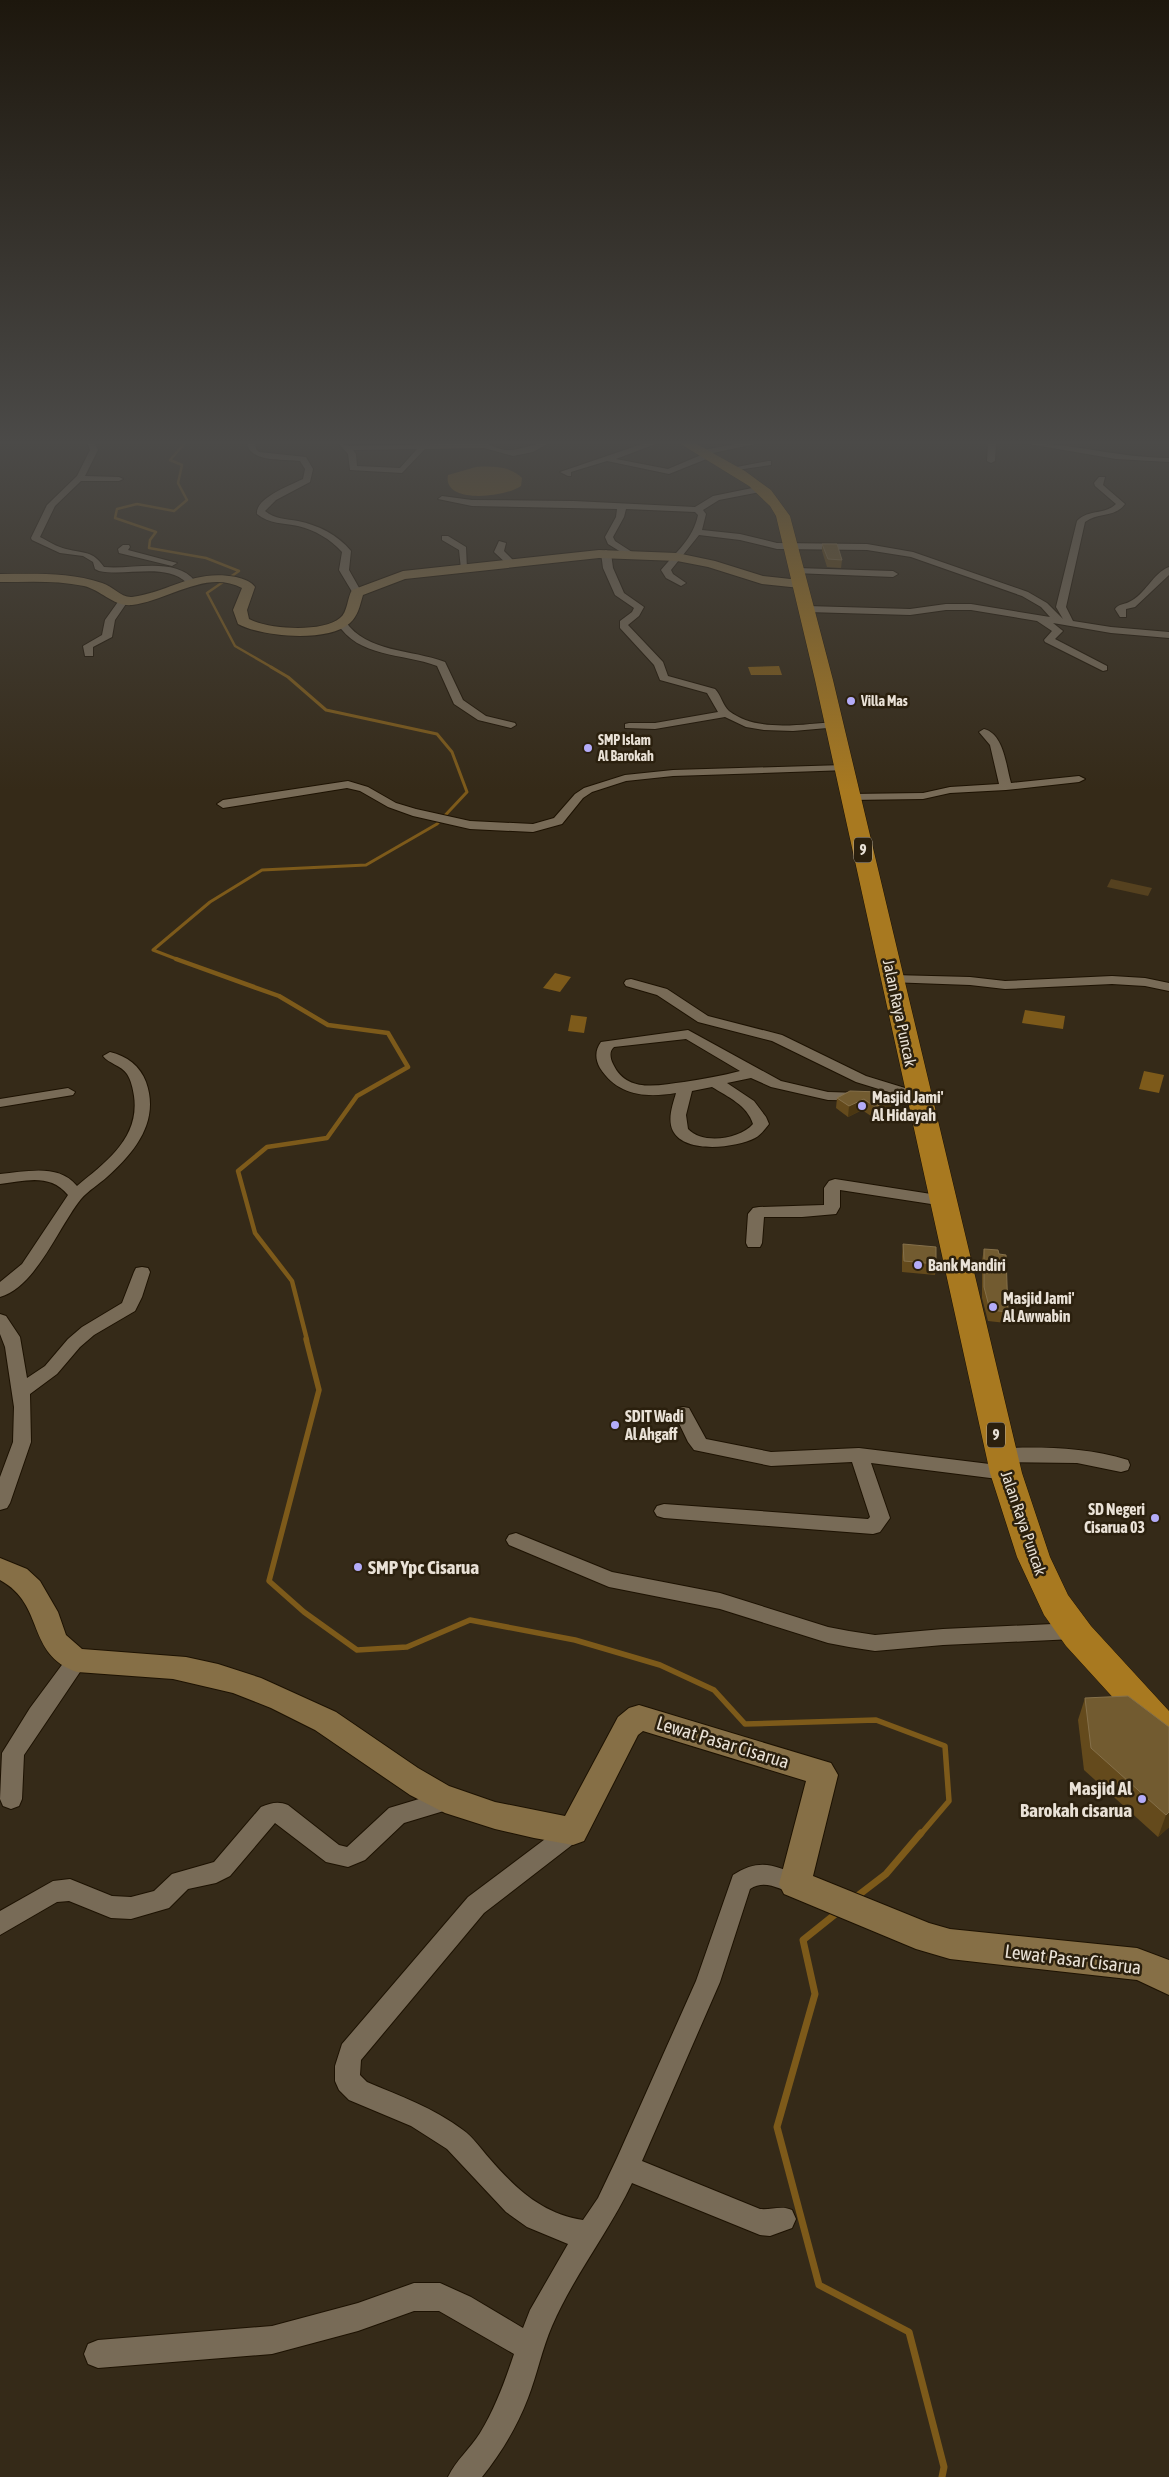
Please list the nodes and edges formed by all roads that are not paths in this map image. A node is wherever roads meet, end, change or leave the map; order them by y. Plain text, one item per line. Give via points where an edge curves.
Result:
1 (93, 559) edge
2 (144, 559) edge
3 (346, 559) edge
4 (464, 559) edge
5 (506, 559) edge
6 (551, 559) edge
7 (607, 559) edge
8 (676, 559) edge
9 (685, 559) edge
10 (794, 559) edge
11 (923, 559) edge
12 (1072, 559) edge
13 (510, 562) junction
14 (464, 568) junction
15 (1169, 570) edge
16 (194, 574) junction
17 (893, 574) dead end
18 (799, 577) junction
19 (0, 578) edge
20 (681, 583) dead end
21 (357, 593) junction
22 (123, 600) junction
23 (807, 609) junction
24 (1037, 617) junction
25 (1058, 620) junction
26 (1068, 622) junction
27 (342, 623) junction
28 (1111, 630) junction
29 (1169, 635) edge
30 (89, 654) dead end
31 (1103, 668) dead end
32 (726, 714) junction
33 (511, 725) dead end
34 (835, 725) junction
35 (629, 726) dead end
36 (984, 732) dead end
37 (844, 768) junction
38 (1079, 780) dead end
39 (1006, 787) junction
40 (850, 796) junction
41 (223, 804) dead end
42 (459, 823) joint
43 (893, 979) junction
44 (631, 983) dead end
45 (1169, 987) edge
46 (110, 1056) dead end
47 (753, 1073) junction
48 (713, 1081) junction
49 (686, 1086) junction
50 (68, 1092) dead end
51 (919, 1096) junction
52 (0, 1103) edge
53 (0, 1179) edge
54 (76, 1195) junction
55 (944, 1201) junction
56 (754, 1243) dead end
57 (142, 1272) dead end
58 (0, 1291) edge
59 (0, 1320) edge
60 (21, 1392) junction
61 (683, 1413) dead end
62 (859, 1455) junction
63 (1003, 1464) junction
64 (1121, 1465) dead end
65 (0, 1503) edge
66 (664, 1511) dead end
67 (516, 1540) dead end
68 (4, 1567) edge
69 (1074, 1630) junction
70 (77, 1660) junction
71 (1169, 1734) edge
72 (11, 1800) dead end
73 (451, 1800) junction
74 (573, 1831) junction
75 (795, 1884) junction
76 (0, 1924) edge
77 (1169, 1979) edge
78 (626, 2167) junction
79 (783, 2219) dead end
80 (590, 2234) junction
81 (530, 2348) junction
82 (98, 2354) dead end
83 (463, 2477) edge

1 - 16 street via 98,567 105,570
2 - 16 street
3 - 21 street via 344,570
4 - 14 street
5 - 13 street
6 - 13 main road
7 - 32 street via 620,595 639,607 636,614 623,623 624,628 659,664 664,678 712,692
8 - 20 street via 666,572
9 - 18 main road via 762,580
10 - 18 highway, Jalan Raya Puncak / 9
11 - 25 street via 1026,594 1044,605
12 - 26 street via 1061,608
13 - 14 main road
14 - 21 main road via 403,575
15 - 28 street via 1132,605 1138,610 1123,615
16 - 22 main road via 150,597
16 - 27 main road via 249,587 240,610 243,621 250,626 271,631 304,631
17 - 18 street
18 - 23 highway, Jalan Raya Puncak / 9
19 - 22 main road via 75,581 101,587
21 - 27 main road via 350,614
22 - 30 street via 110,620 108,637 88,646
23 - 24 street via 904,612 960,606
23 - 34 highway, Jalan Raya Puncak / 9
24 - 25 street
24 - 31 street via 1058,631 1049,640
25 - 26 street
26 - 28 street
27 - 33 street via 359,642 439,662 458,702 482,718
28 - 29 street
32 - 34 street via 763,727
32 - 35 street via 655,726
34 - 37 highway, Jalan Raya Puncak / 9
36 - 39 street via 996,744
37 - 40 highway, Jalan Raya Puncak / 9
37 - 42 street via 673,773 626,778 584,792 564,817 544,826 496,828
38 - 39 street
39 - 40 street via 950,790 923,796
40 - 43 highway, Jalan Raya Puncak / 9
41 - 42 street via 348,784 399,808
43 - 45 street via 1004,985 1112,980
43 - 51 highway, Jalan Raya Puncak / 9
44 - 51 street via 662,992 703,1019 781,1039 878,1086
46 - 54 street via 125,1063 136,1074 143,1100 142,1118 127,1150
47 - 48 street
47 - 49 street via 686,1034 616,1042 604,1049 605,1062 611,1073 630,1088 648,1091
47 - 51 street via 776,1084 812,1093 844,1097
48 - 49 street
48 - 49 street via 758,1114 762,1124 754,1132 739,1140 709,1142 689,1139 682,1133 678,1115
50 - 52 street
51 - 55 highway, Jalan Raya Puncak / 9
53 - 54 street via 54,1175 69,1184
54 - 58 street via 28,1268
55 - 56 street via 835,1184 830,1210 756,1214
55 - 63 highway, Jalan Raya Puncak / 9
57 - 60 street via 128,1307 88,1331 51,1370
59 - 60 street via 12,1342
60 - 65 street via 22,1442
61 - 62 street via 697,1442 706,1446 772,1459
62 - 63 street
62 - 66 street via 880,1518 873,1527
63 - 64 street via 1049,1455 1096,1459
63 - 69 highway, Jalan Raya Puncak / 9 via 1044,1583
67 - 69 street via 609,1579 720,1601 849,1639 875,1643
68 - 70 main road via 25,1582 38,1597 55,1642
69 - 71 highway, Jalan Raya Puncak / 9 via 1138,1704
70 - 72 street via 13,1753
70 - 73 main road via 185,1668 244,1685 310,1713 359,1741 422,1787
73 - 74 main road via 526,1822
73 - 76 street via 397,1815 357,1853 348,1857 334,1856 280,1812 274,1812 263,1820 222,1869 180,1882 161,1900 131,1908 110,1907 70,1890 53,1892
74 - 75 main road, Lewat Pasar Cisarua via 628,1726 632,1721 644,1718 823,1775
74 - 80 street via 476,1905 351,2054 347,2066 348,2081 358,2090 420,2117 456,2140 515,2203 536,2218 563,2230
75 - 77 main road, Lewat Pasar Cisarua via 950,1944 1137,1964 1156,1970
75 - 78 street via 766,1873 754,1873 741,1882 708,1982
78 - 79 street via 760,2222
78 - 80 street
80 - 81 street via 552,2295
81 - 82 street via 454,2303 440,2297 414,2297 358,2317 272,2340
81 - 83 street via 514,2397 490,2444

